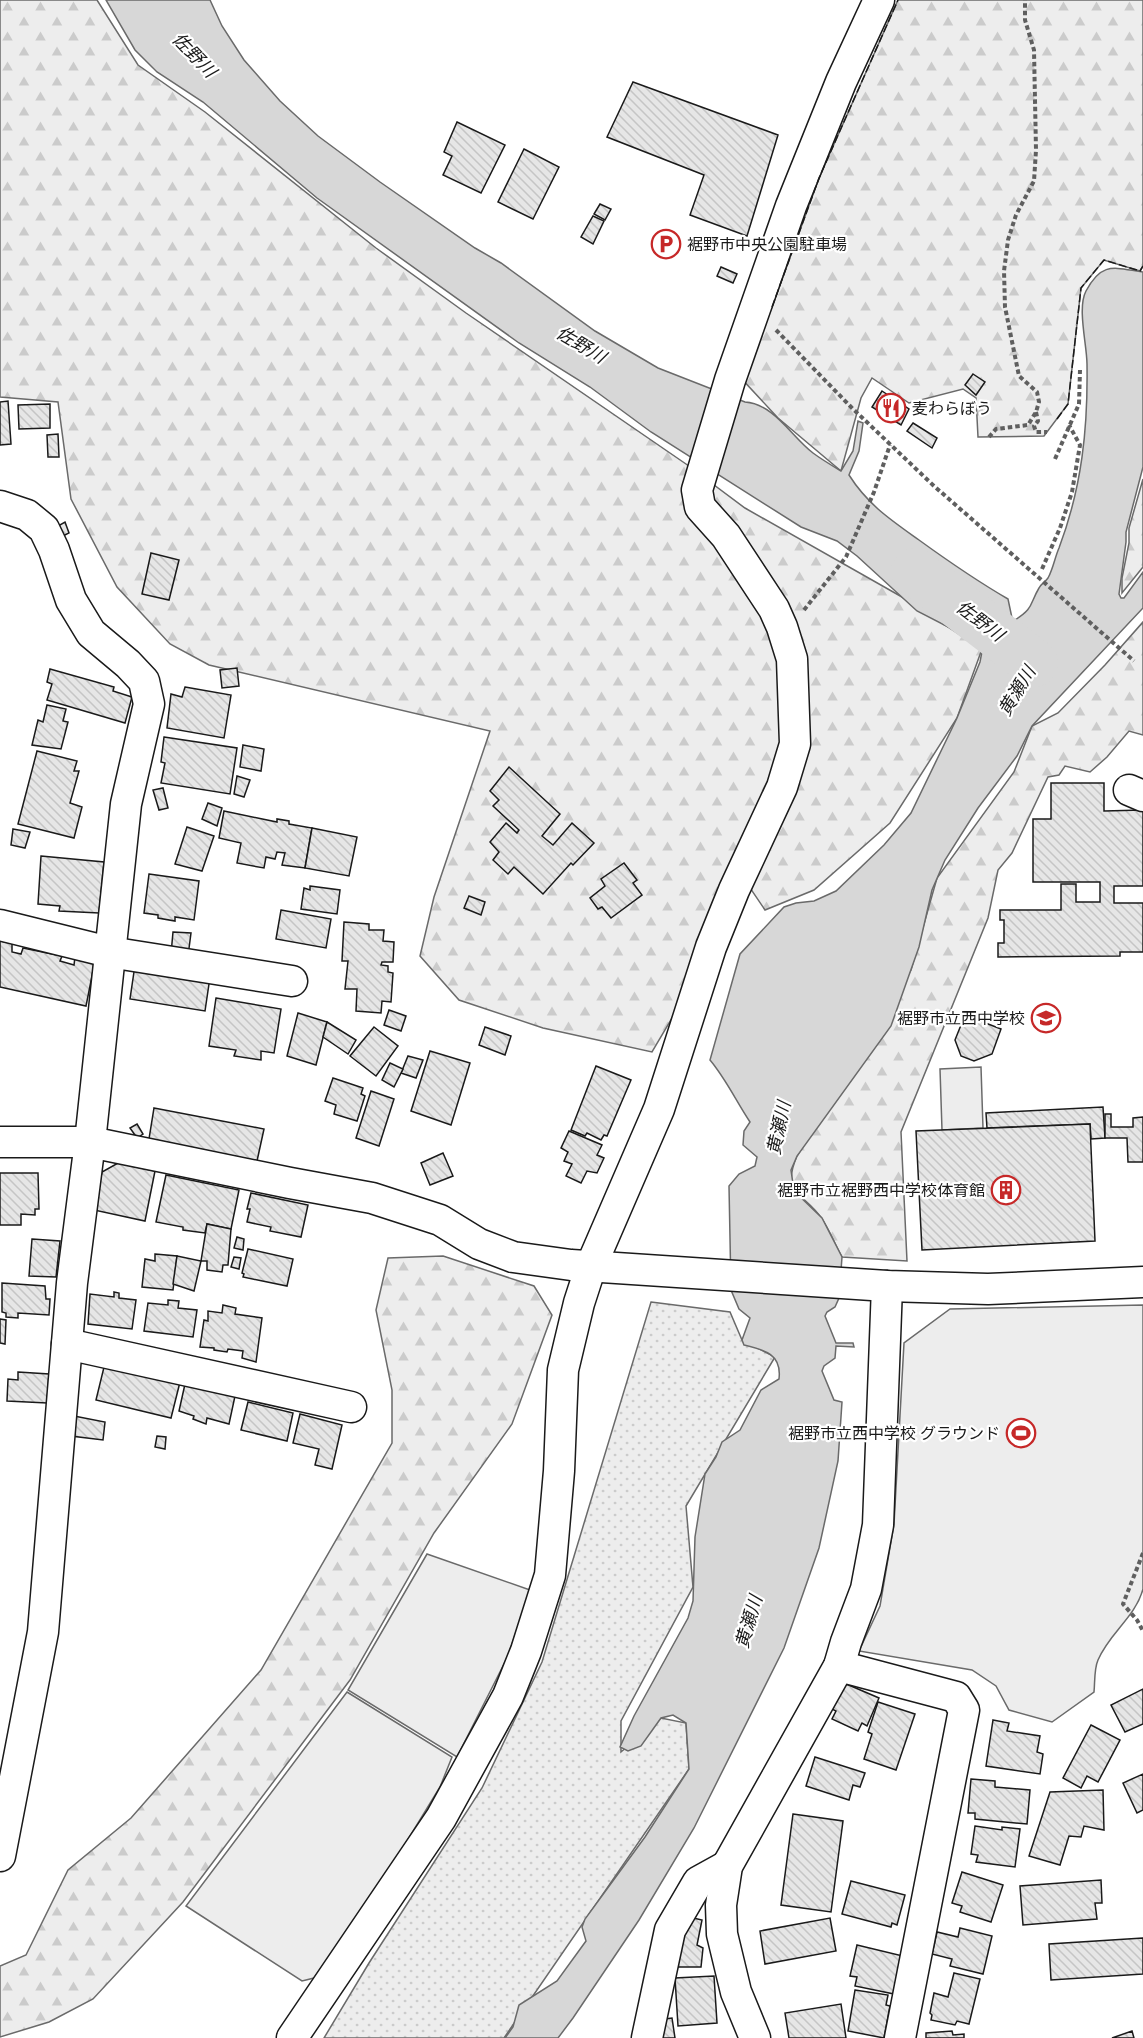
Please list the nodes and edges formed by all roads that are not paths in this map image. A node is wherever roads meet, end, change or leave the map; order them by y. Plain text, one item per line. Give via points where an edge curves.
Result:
1 (879, 0) edge
2 (0, 506) edge
3 (0, 925) edge
4 (109, 952) junction
5 (292, 981) dead end
6 (0, 1142) edge
7 (90, 1142) junction
8 (591, 1266) junction
9 (1143, 1282) edge
10 (881, 1286) junction
11 (67, 1344) junction
12 (351, 1407) dead end
13 (839, 1666) junction
14 (0, 1856) edge
15 (727, 1866) junction
16 (292, 2038) edge
17 (647, 2038) edge
18 (755, 2038) edge
19 (900, 2038) edge

1 - 8 street via 791,206 730,380 697,490 700,507 726,536 782,627 792,658 795,744 782,787 711,947 659,1109
2 - 4 street via 27,515 44,529 71,600 92,633 144,681 149,704 126,804
3 - 4 street
4 - 5 street
4 - 7 street
6 - 7 street
7 - 8 street via 372,1198 440,1220 479,1244 513,1257
7 - 11 street
8 - 10 street
8 - 16 street via 563,1370 550,1575 522,1660 508,1696 441,1818
9 - 10 street via 988,1289
10 - 13 street via 878,1525 866,1589
11 - 12 street
11 - 14 street via 43,1632
13 - 15 street
13 - 19 street via 956,1697 964,1710
15 - 17 street via 698,1882 670,1930
15 - 18 street via 721,1905 722,1934 736,1992

